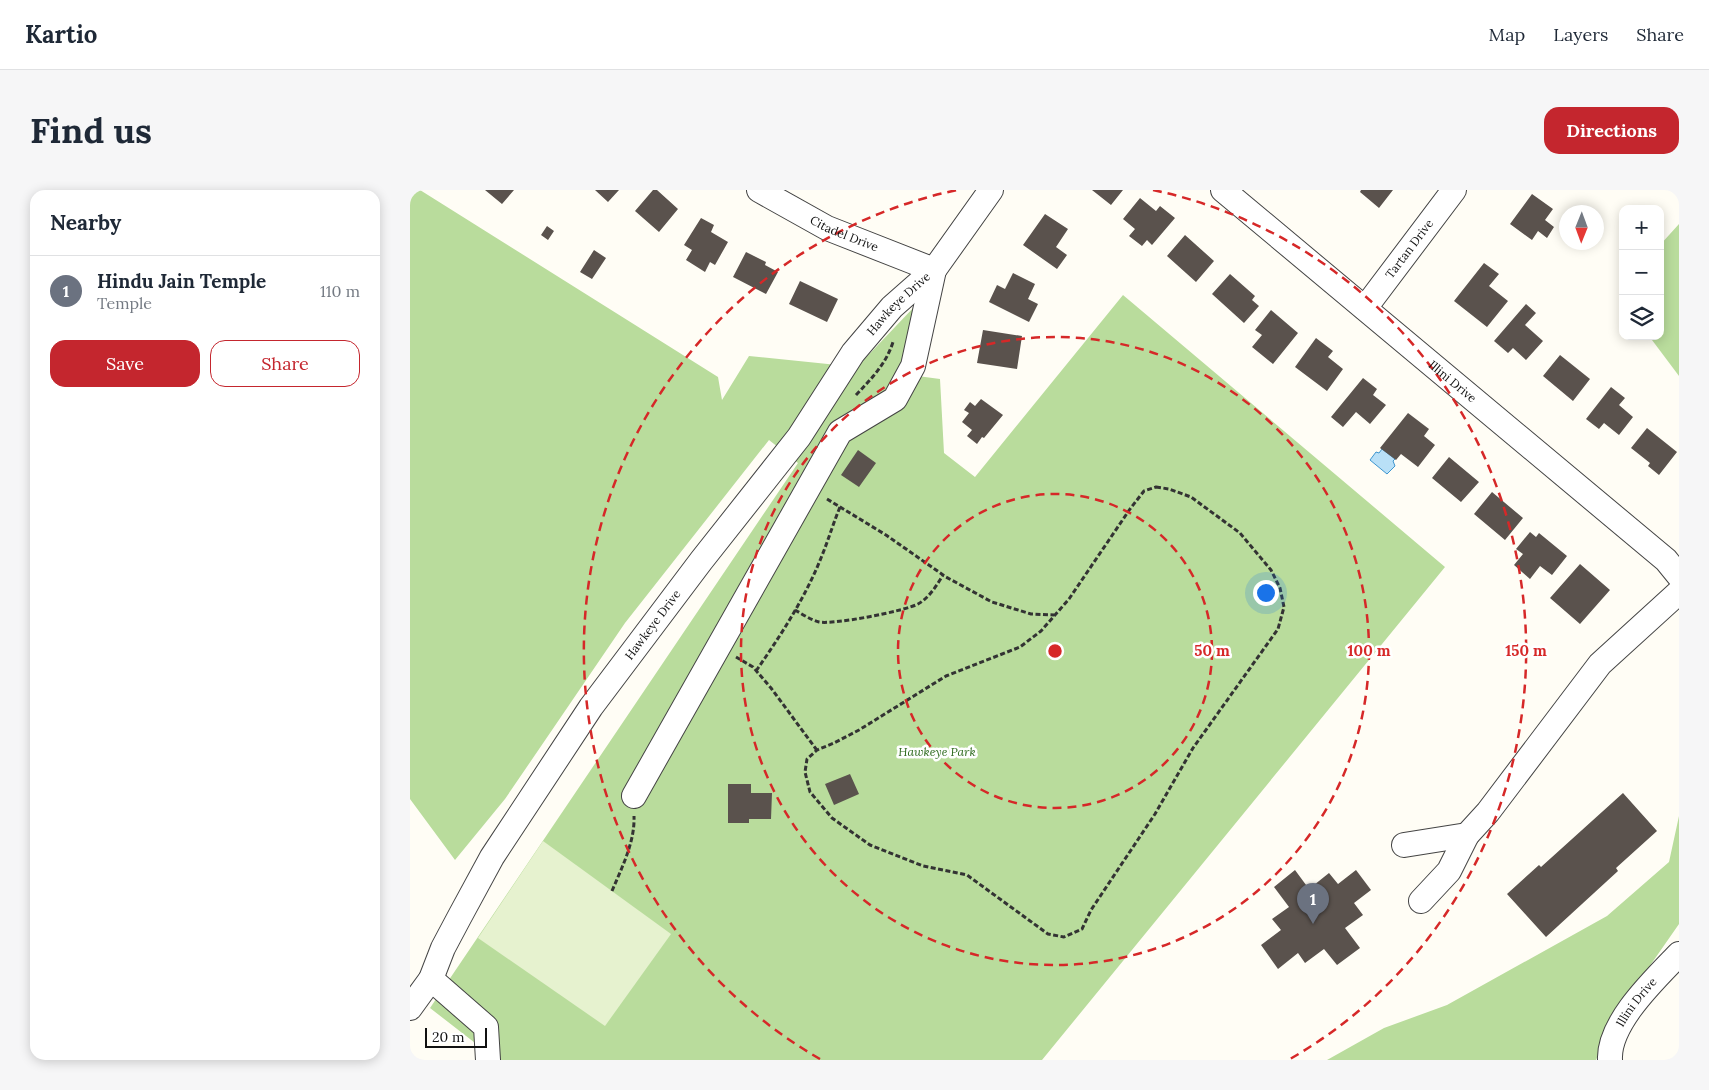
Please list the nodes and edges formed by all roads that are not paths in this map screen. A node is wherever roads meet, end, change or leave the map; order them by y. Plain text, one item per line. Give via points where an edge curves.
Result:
1 (759, 190) edge
2 (991, 190) edge
3 (1223, 190) edge
4 (1454, 190) edge
5 (934, 270) junction
6 (1365, 308) junction
7 (1679, 576) edge
8 (1679, 592) edge
9 (634, 796) road end
10 (1467, 835) junction
11 (1404, 845) dead end
12 (1421, 901) dead end
13 (1679, 954) edge
14 (431, 979) junction
15 (410, 1008) edge
16 (488, 1060) edge
17 (1610, 1060) edge

1 - 5 street, Citadel Drive via 826,228
2 - 5 street, Hawkeye Drive
3 - 6 street, Illini Drive
4 - 6 street, Tartan Drive
5 - 9 street, Hawkeye Drive via 913,366 895,399 840,432
5 - 14 street, Hawkeye Drive via 892,307 853,353 799,437 591,707 492,857
6 - 7 street, Illini Drive via 1666,560
8 - 10 street via 1600,664
10 - 11 street
10 - 12 street via 1449,871
13 - 17 street, Illini Drive via 1620,1023 1609,1051
14 - 15 street, Hawkeye Drive
14 - 16 street via 486,1027

